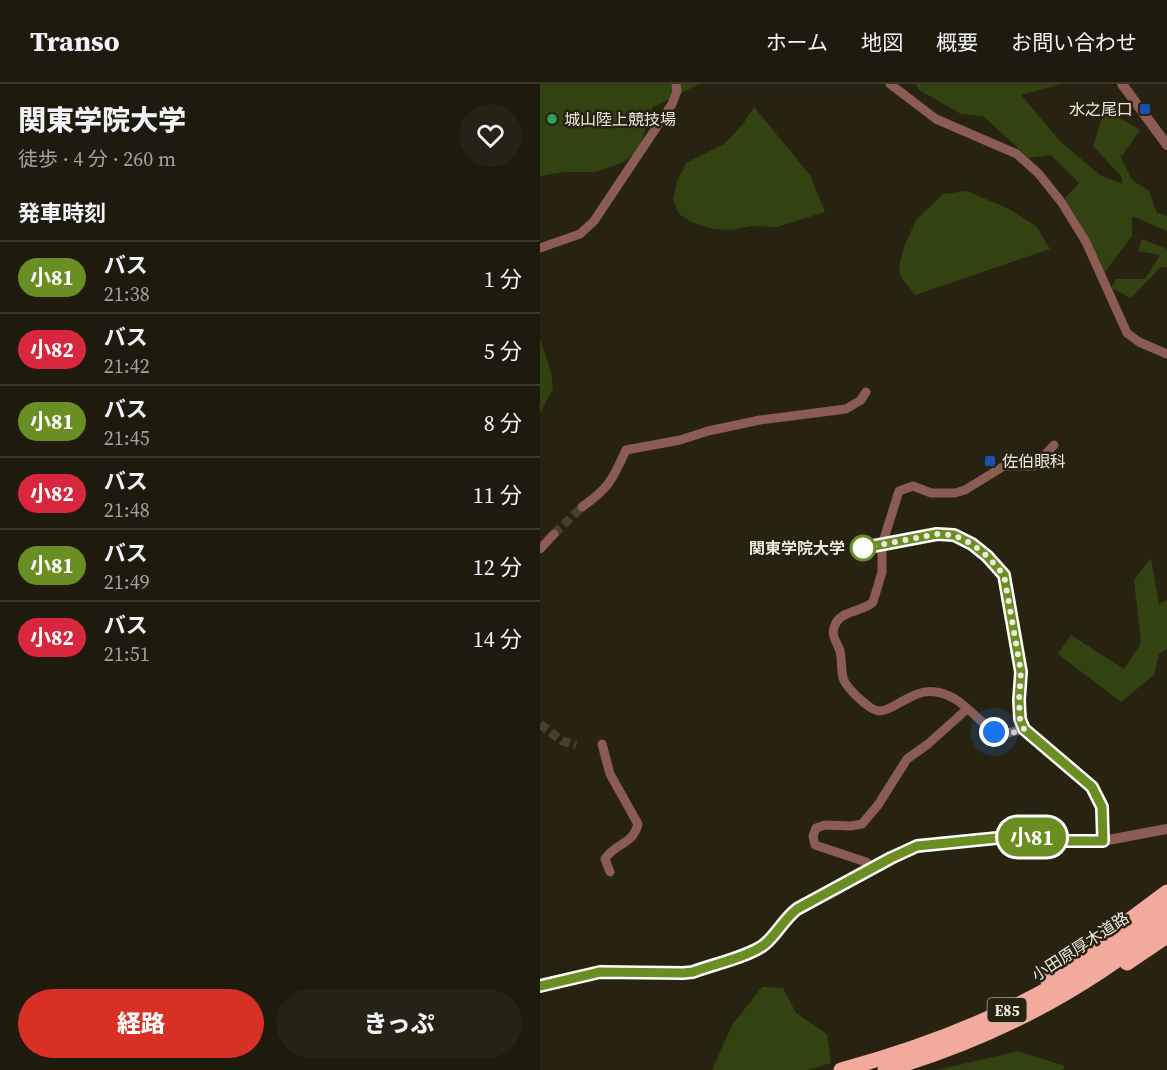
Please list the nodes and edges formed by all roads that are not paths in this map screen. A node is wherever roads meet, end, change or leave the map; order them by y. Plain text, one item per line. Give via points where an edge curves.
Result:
1 (676, 84) edge
2 (890, 84) edge
3 (1122, 84) edge
4 (1167, 145) edge
5 (540, 248) edge
6 (1167, 354) edge
7 (866, 392) dead end
8 (1054, 445) dead end
9 (582, 507) tunnel mouth
10 (554, 534) tunnel mouth
11 (882, 545) junction
12 (540, 549) edge
13 (967, 709) junction
14 (1024, 729) junction
15 (602, 744) dead end
16 (1167, 829) edge
17 (1103, 841) junction
18 (873, 868) junction
19 (610, 872) dead end
20 (1167, 892) edge
21 (1164, 921) edge
22 (540, 986) edge
23 (914, 1049) junction
24 (841, 1070) edge
25 (885, 1070) edge

1 - 5 street via 672,104 594,221 579,234
2 - 6 street via 936,119 1017,154 1039,174 1086,242 1127,333
3 - 4 street
7 - 9 street via 846,409 760,420 626,450 610,483
8 - 11 street via 1035,466 1004,466 955,493 931,493 913,486 899,491
10 - 12 street
11 - 13 street via 881,577 873,602 843,616 834,626 844,681 878,711 934,691 952,696
11 - 14 street via 937,534 954,535 987,556 1004,575 1021,672 1020,719
13 - 14 street via 999,735
13 - 18 street via 907,759 862,824 816,828 815,844
14 - 17 street via 1092,787 1102,807
15 - 19 street via 610,774 638,824 633,838 610,851 605,859
16 - 17 street
17 - 18 street via 1017,836 924,844
18 - 22 street via 797,909 765,944 743,954 683,973 600,972
20 - 23 highway via 1061,970
21 - 23 highway, 小田原厚木道路 / E85 via 1015,1007
21 - 25 highway, 小田原厚木道路 / E85 via 1111,965 1026,1017 975,1040
23 - 24 highway, 小田原厚木道路 / E85

